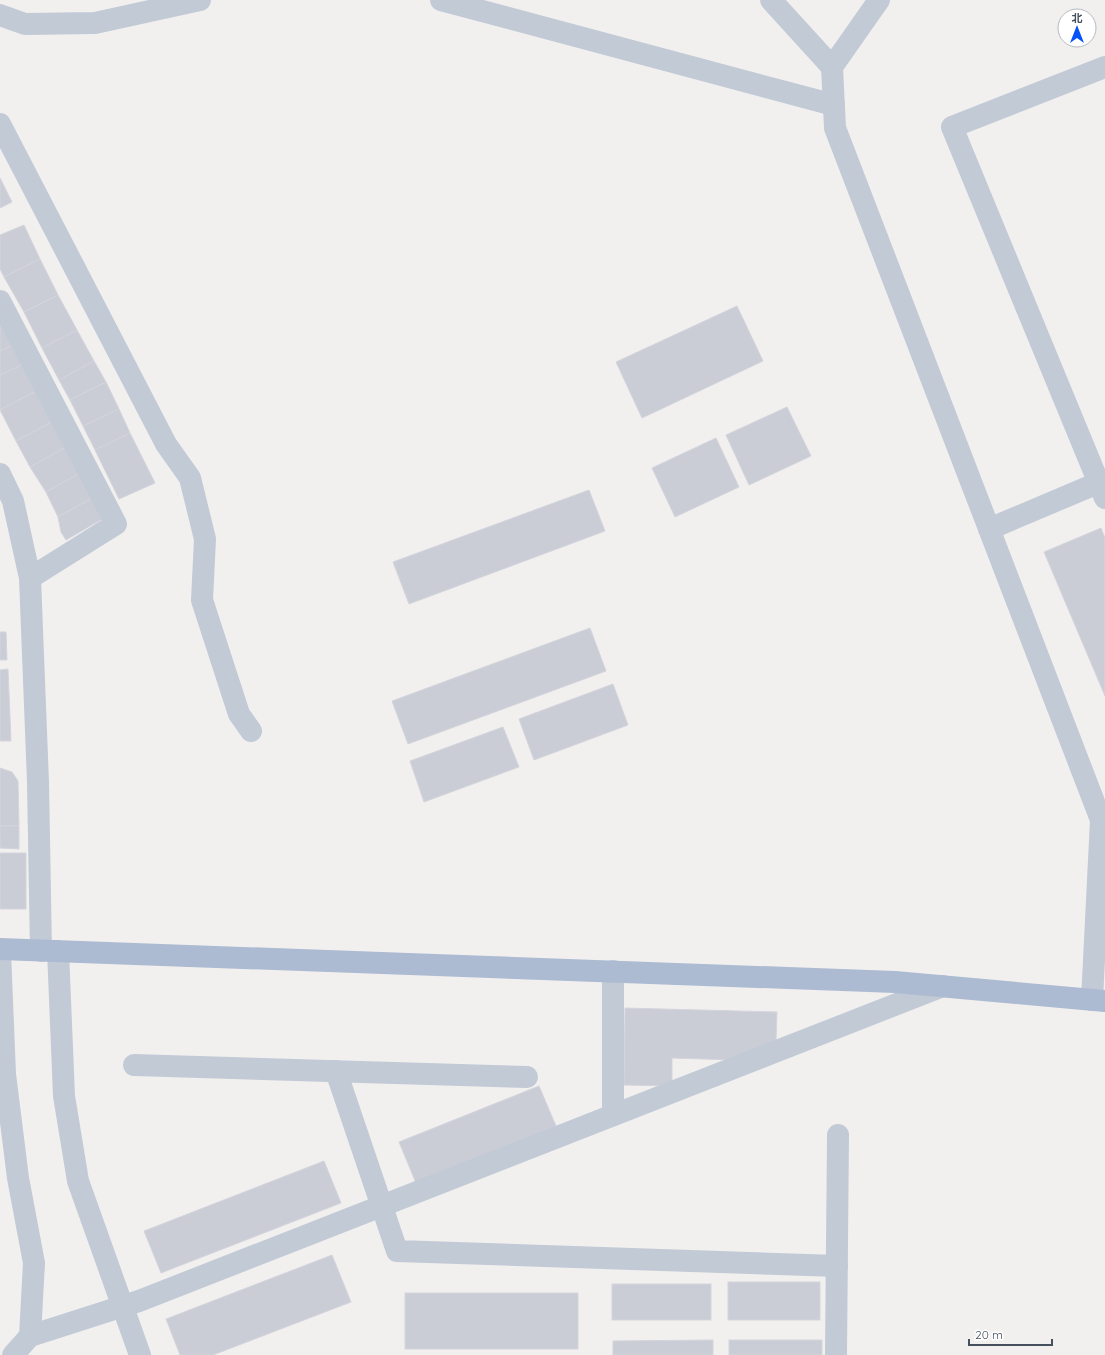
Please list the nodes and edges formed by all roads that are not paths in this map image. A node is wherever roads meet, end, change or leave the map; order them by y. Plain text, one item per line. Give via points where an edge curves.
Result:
1 (200, 0) edge
2 (441, 0) edge
3 (771, 0) edge
4 (879, 0) edge
5 (0, 15) edge
6 (832, 67) junction
7 (1105, 67) edge
8 (834, 105) junction
9 (0, 124) edge
10 (0, 301) edge
11 (0, 474) edge
12 (1103, 487) edge
13 (989, 529) junction
14 (30, 578) junction
15 (251, 731) dead end
16 (0, 950) edge
17 (49, 951) junction
18 (613, 971) junction
19 (943, 986) junction
20 (1098, 1001) edge
21 (134, 1065) dead end
22 (336, 1071) junction
23 (527, 1077) dead end
24 (613, 1115) junction
25 (838, 1135) dead end
26 (381, 1206) junction
27 (837, 1266) junction
28 (122, 1306) junction
29 (30, 1336) junction
30 (13, 1355) edge
31 (140, 1355) edge
32 (836, 1355) edge

1 - 5 street via 95,23 25,24
2 - 8 street
3 - 6 street
4 - 6 street
6 - 8 street
7 - 12 street via 952,127
8 - 13 street via 835,128
9 - 15 street via 166,444 190,478 205,540 202,600 239,714
10 - 14 street via 116,524
11 - 14 street via 14,501
12 - 13 street
13 - 20 street via 1101,820
14 - 17 street via 38,782
16 - 17 main road
16 - 29 street via 5,1074 18,1178 34,1263
17 - 18 main road
17 - 28 street via 64,1096 77,1173
18 - 19 main road
18 - 24 street
19 - 20 main road
19 - 24 street
21 - 22 street
22 - 23 street
22 - 26 street
24 - 26 street
25 - 27 street
26 - 27 street via 397,1251
26 - 28 street
27 - 32 street
28 - 29 street
28 - 31 street
29 - 30 street

